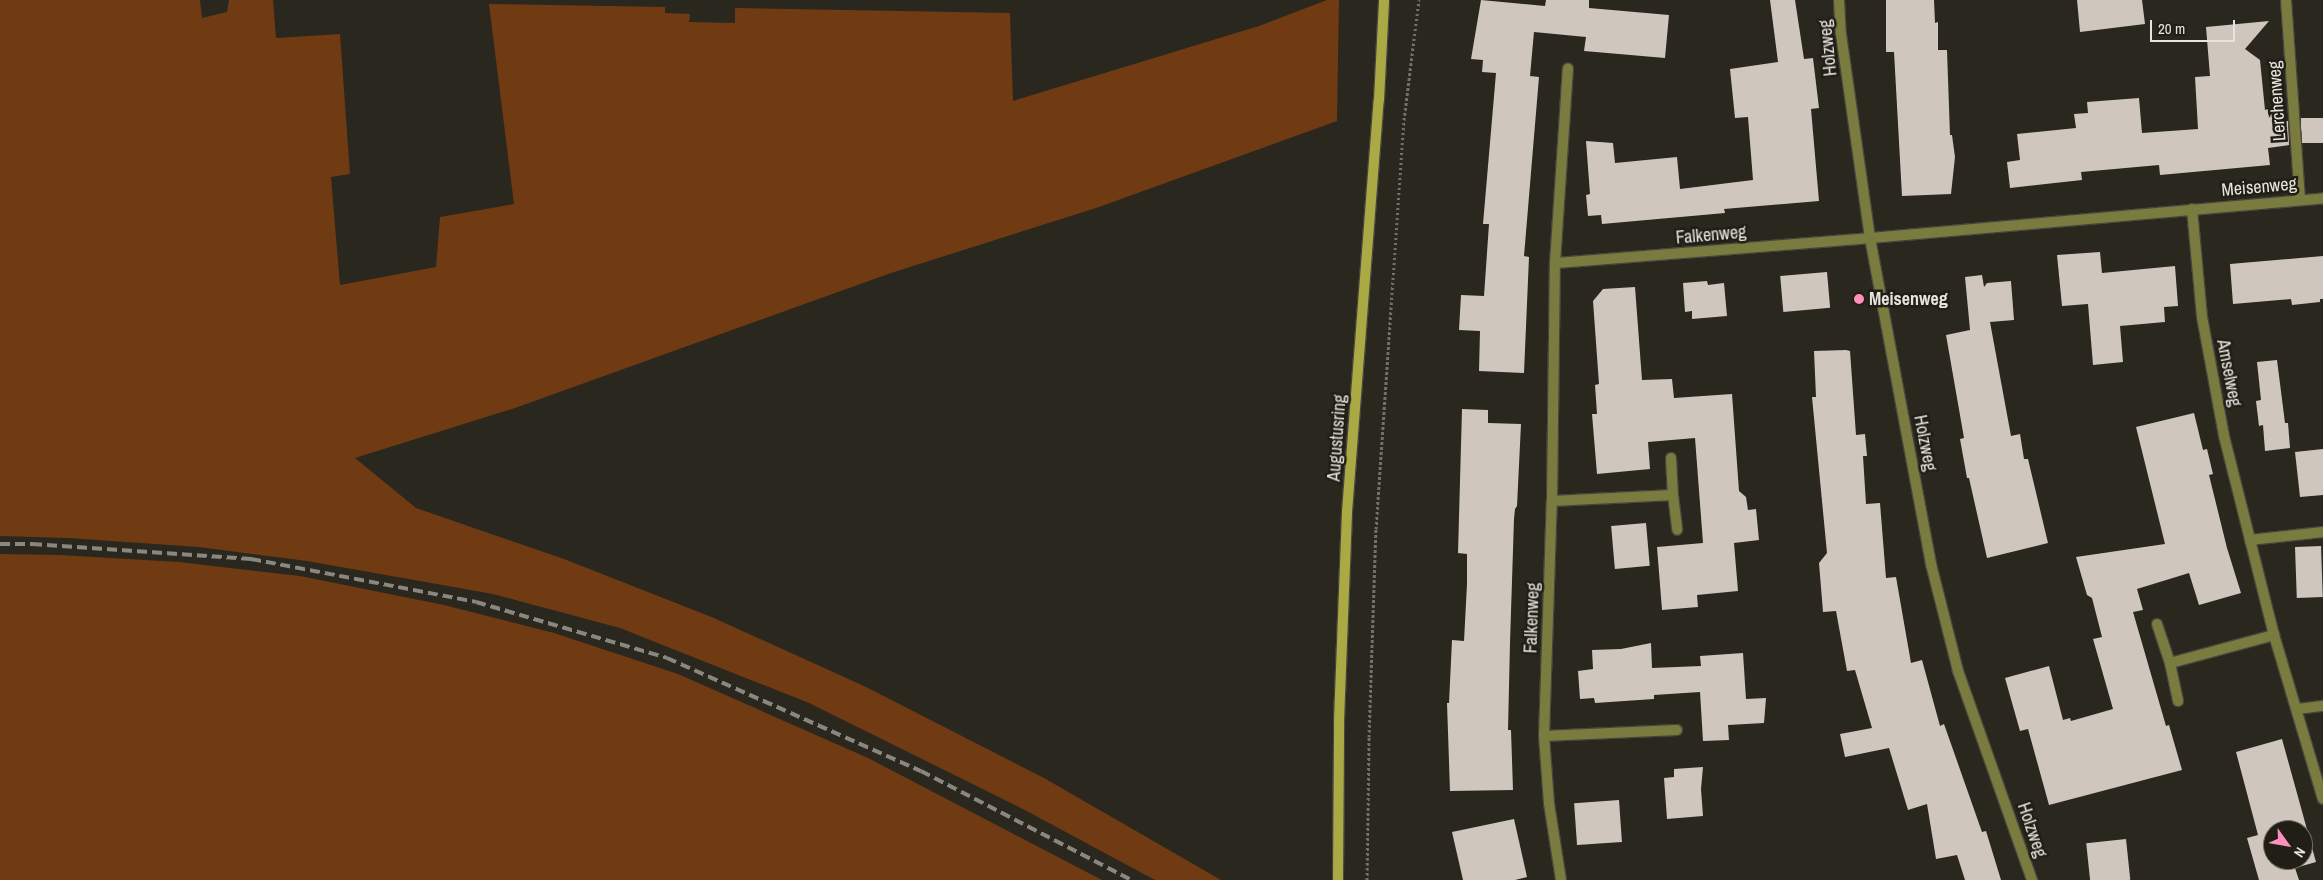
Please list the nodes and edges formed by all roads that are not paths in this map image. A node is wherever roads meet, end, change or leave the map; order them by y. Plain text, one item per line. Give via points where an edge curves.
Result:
1 (1384, 0) edge
2 (1839, 0) edge
3 (2286, 0) edge
4 (1568, 68) dead end
5 (2323, 198) edge
6 (2300, 200) junction
7 (2192, 209) junction
8 (1870, 238) junction
9 (1555, 263) junction
10 (1671, 458) dead end
11 (1672, 495) junction
12 (1552, 501) junction
13 (1678, 530) dead end
14 (2323, 532) edge
15 (2250, 540) junction
16 (2157, 624) dead end
17 (2274, 635) junction
18 (2170, 663) junction
19 (2178, 701) dead end
20 (2323, 706) edge
21 (2296, 709) junction
22 (1678, 730) dead end
23 (1544, 736) junction
24 (2323, 799) edge
25 (1338, 880) edge
26 (1561, 880) edge
27 (2032, 880) edge

1 - 25 main road, Augustusring via 1347,512 1339,721
2 - 8 street, Holzweg
3 - 6 street, Lerchenweg
4 - 9 street, Falkenweg
5 - 6 street, Meisenweg
6 - 7 street, Meisenweg
7 - 8 street, Meisenweg
7 - 15 street, Amselweg via 2202,318 2224,436
8 - 9 street, Falkenweg
8 - 27 street, Holzweg via 1931,564 1958,671
9 - 12 street, Falkenweg
10 - 11 street
11 - 12 street
11 - 13 street
12 - 23 street, Falkenweg
14 - 15 street
15 - 17 street, Amselweg
16 - 18 street
17 - 18 street
17 - 21 street, Amselweg
18 - 19 street
20 - 21 street
21 - 24 street, Amselweg
22 - 23 street
23 - 26 street, Falkenweg via 1549,803

